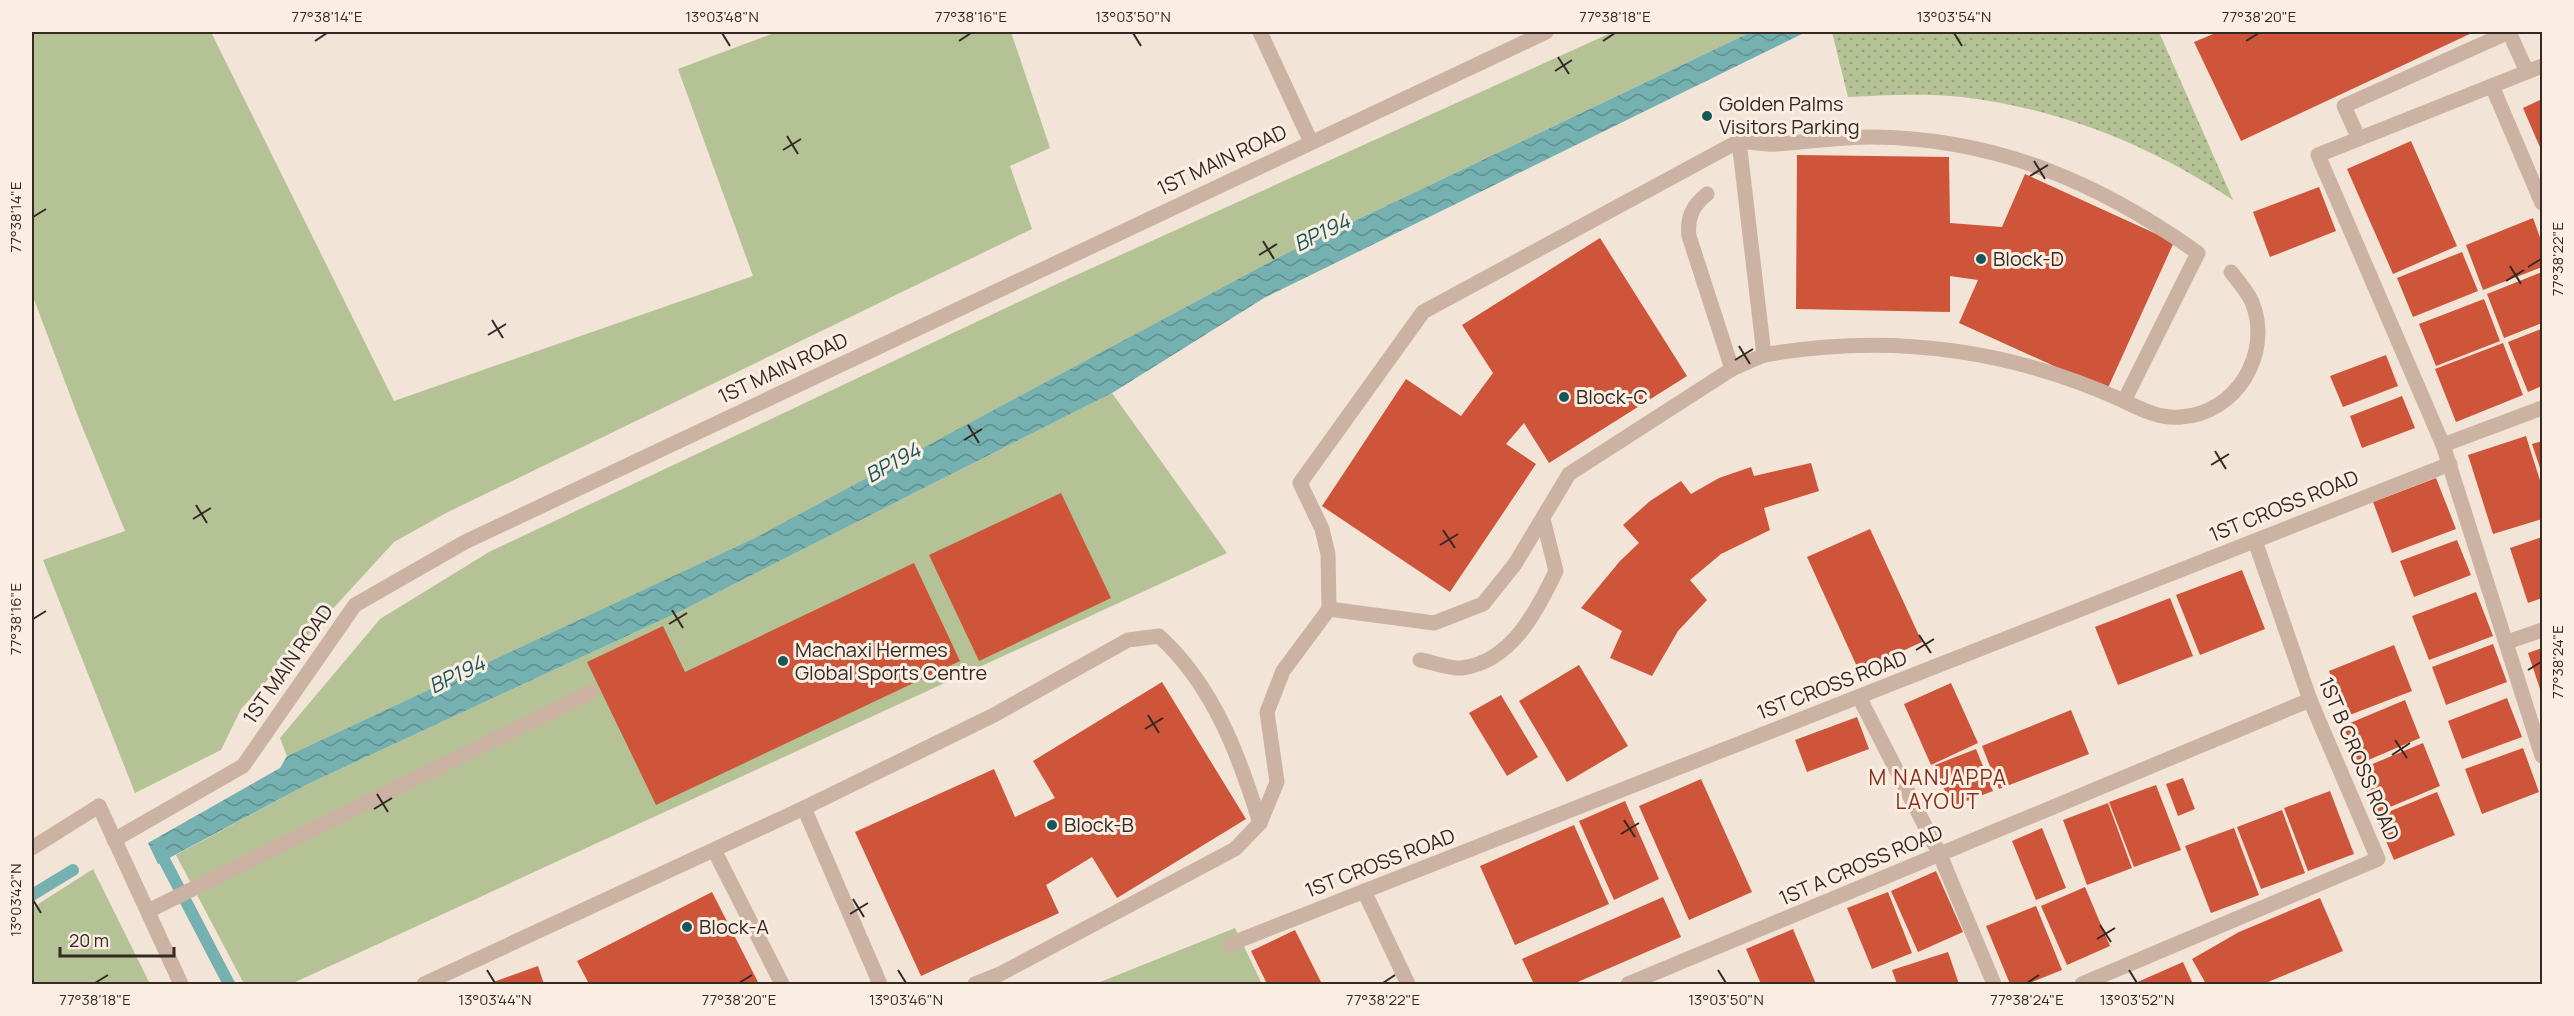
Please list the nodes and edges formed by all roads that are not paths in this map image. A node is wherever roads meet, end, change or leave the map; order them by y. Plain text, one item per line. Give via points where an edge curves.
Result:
1 (1260, 32) edge
2 (1546, 32) edge
3 (2542, 66) edge
4 (2527, 72) junction
5 (2492, 86) junction
6 (2359, 138) junction
7 (1739, 141) junction
8 (1311, 142) junction
9 (1707, 194) dead end
10 (2542, 203) edge
11 (2231, 272) dead end
12 (1764, 355) junction
13 (1732, 369) junction
14 (2124, 401) junction
15 (2542, 408) edge
16 (2443, 445) junction
17 (2450, 464) junction
18 (1543, 519) junction
19 (2255, 541) junction
20 (1329, 609) junction
21 (2542, 630) edge
22 (2507, 642) junction
23 (1420, 660) dead end
24 (591, 692) dead end
25 (1859, 697) junction
26 (2310, 700) junction
27 (2542, 756) edge
28 (804, 808) junction
29 (1260, 823) junction
30 (114, 840) junction
31 (32, 848) edge
32 (714, 850) junction
33 (1940, 855) junction
34 (1364, 891) junction
35 (148, 911) junction
36 (1230, 944) dead end
37 (1003, 979) edge
38 (182, 984) edge
39 (424, 984) edge
40 (782, 984) edge
41 (879, 984) edge
42 (975, 984) edge
43 (1408, 984) edge
44 (1628, 984) edge
45 (1994, 984) edge
46 (2082, 984) edge

1 - 8 street
2 - 8 street, 1ST MAIN ROAD
3 - 4 street
4 - 5 street
4 - 6 street via 2509,32 2344,106
5 - 6 street
5 - 10 street
6 - 16 street via 2318,155
7 - 12 street
7 - 14 street via 1774,144 1873,137 1971,147 2067,177 2156,224 2198,253
7 - 20 street via 1423,312 1300,483 1322,529 1328,554
8 - 30 street, 1ST MAIN ROAD via 465,542 355,605 243,766
9 - 13 street via 1691,211 1689,236
11 - 14 street via 2252,303 2258,341 2254,361 2234,394 2200,414 2181,417 2161,416
12 - 13 street
12 - 14 street via 1858,344 1972,352 2028,365
13 - 18 street via 1569,474
15 - 16 street
16 - 17 street
17 - 19 street, 1ST CROSS ROAD
17 - 22 street
18 - 20 street via 1515,564 1483,604 1434,623
18 - 23 street via 1556,571 1521,633 1491,658 1461,668
19 - 25 street, 1ST CROSS ROAD
19 - 26 street, 1ST B CROSS ROAD
20 - 29 street via 1283,671 1267,712 1277,782
21 - 22 street
22 - 27 street
24 - 35 street
25 - 33 street
25 - 34 street, 1ST CROSS ROAD
26 - 33 street, 1ST A CROSS ROAD
26 - 46 street, 1ST B CROSS ROAD via 2378,859
28 - 29 street via 994,715 1128,640 1159,636 1182,656 1212,703 1245,772
28 - 32 street
28 - 41 street
29 - 37 street via 1235,849
30 - 31 street via 99,806
30 - 35 street
32 - 39 street
32 - 40 street
33 - 44 street, 1ST A CROSS ROAD
33 - 45 street
34 - 36 street, 1ST CROSS ROAD
34 - 43 street
35 - 38 street
37 - 42 street

